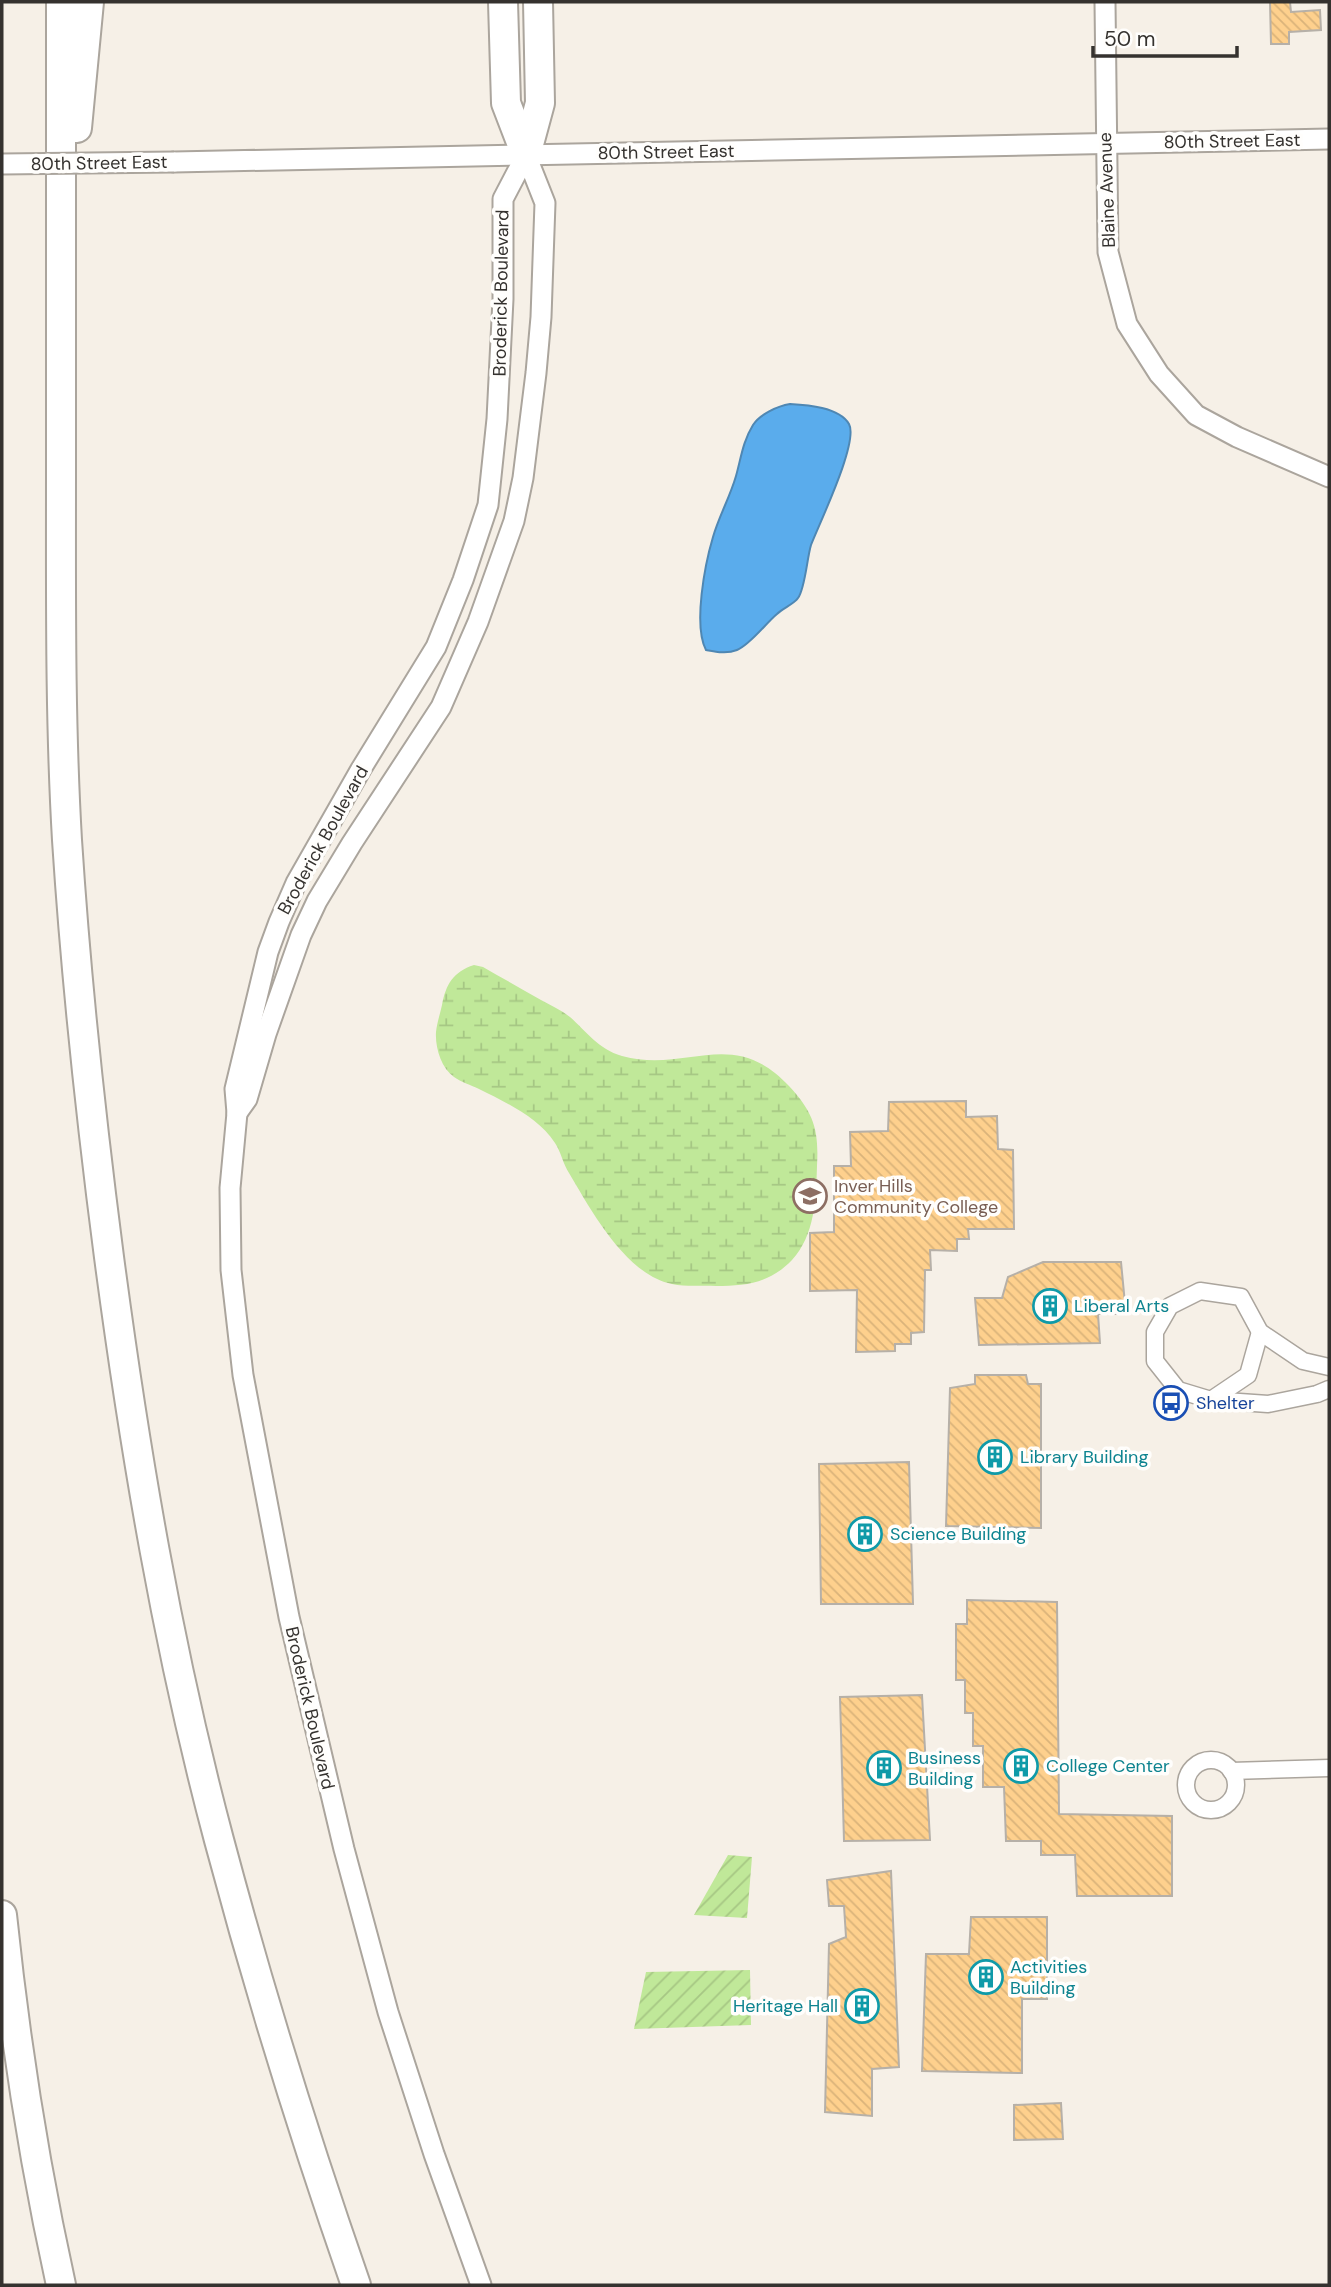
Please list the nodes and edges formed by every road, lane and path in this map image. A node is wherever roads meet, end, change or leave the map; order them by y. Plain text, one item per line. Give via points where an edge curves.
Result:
1 (61, 2) edge
2 (89, 2) edge
3 (503, 2) edge
4 (538, 2) edge
5 (1105, 2) edge
6 (1329, 139) edge
7 (1105, 144) junction
8 (526, 155) junction
9 (2, 164) edge
10 (61, 302) junction
11 (1329, 477) edge
12 (237, 1113) junction
13 (1260, 1332) junction
14 (1329, 1367) edge
15 (1329, 1389) edge
16 (1211, 1400) junction
17 (1329, 1768) edge
18 (1231, 1771) dead end
19 (2, 1915) edge
20 (61, 2285) edge
21 (356, 2285) edge
22 (481, 2285) edge

1 - 10 highway
2 - 10 highway
3 - 8 highway via 506,103
4 - 8 highway via 540,103
5 - 7 street, Blaine Avenue
6 - 7 street, 80th Street East
7 - 8 street, 80th Street East
7 - 11 street, Blaine Avenue via 1108,252 1127,324 1159,374 1196,415
8 - 9 street, 80th Street East, bridge
8 - 12 street, Broderick Boulevard via 503,199 503,299 488,505 436,647 328,826 278,922 235,1089
8 - 12 street, Broderick Boulevard via 545,203 536,373 514,521 441,707 352,843 301,935 247,1099
10 - 21 highway via 62,701 68,850 97,1167 139,1467 218,1837 265,2005
12 - 22 street, Broderick Boulevard via 229,1231 235,1312 289,1617 381,1987
13 - 14 street via 1303,1361
13 - 16 street via 1248,1374
13 - 16 street via 1241,1297 1200,1291 1170,1306 1155,1332 1155,1361 1178,1390
15 - 16 street via 1268,1404
17 - 18 street
19 - 20 highway via 22,2077

